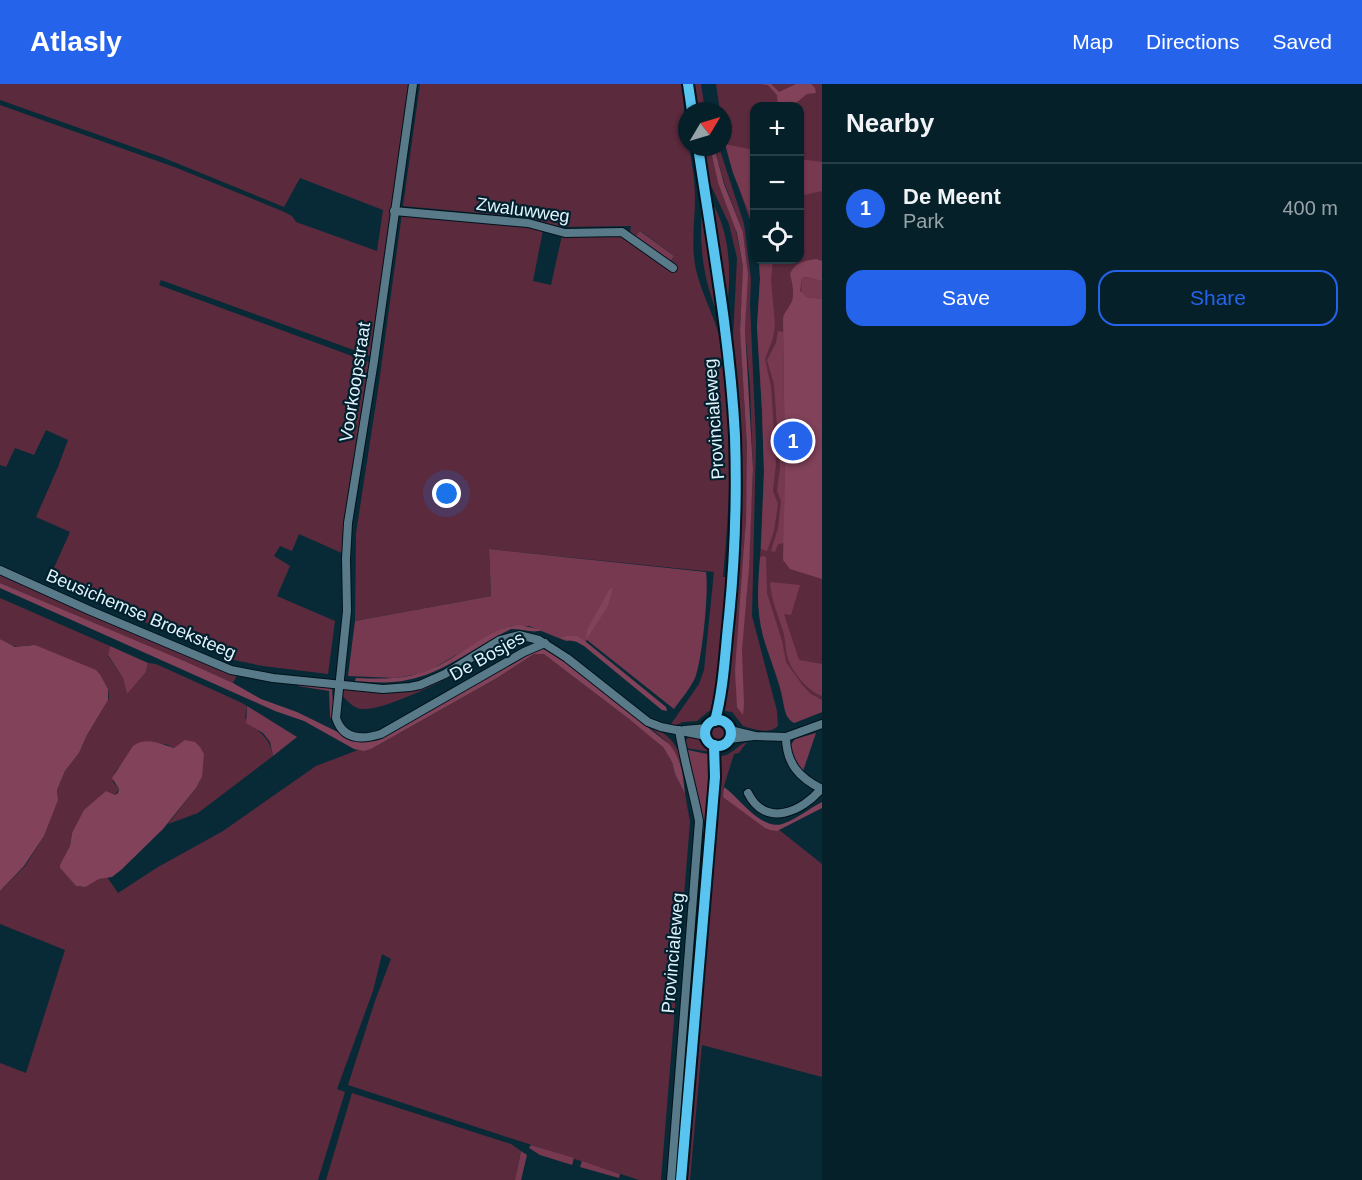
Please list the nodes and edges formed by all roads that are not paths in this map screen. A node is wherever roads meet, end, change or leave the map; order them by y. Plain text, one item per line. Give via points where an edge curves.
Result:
1 (413, 84) edge
2 (688, 84) edge
3 (691, 102) edge
4 (699, 156) edge
5 (394, 211) junction
6 (673, 268) dead end
7 (0, 570) edge
8 (545, 643) junction
9 (338, 685) junction
10 (822, 724) edge
11 (679, 730) junction
12 (718, 733) junction
13 (786, 737) junction
14 (822, 789) edge
15 (748, 793) dead end
16 (671, 1180) edge
17 (681, 1180) edge

1 - 5 street, Voorkoopstraat
2 - 3 highway
4 - 12 highway, Provincialeweg via 725,333 735,435 732,580
5 - 6 street, Zwaluwweg via 528,223 565,233 622,232
5 - 9 street, Voorkoopstraat via 348,523 347,611
7 - 9 street, Beusichemse Broeksteeg via 231,670
8 - 9 street, Beusichemse Broeksteeg via 528,636 509,636 420,685 391,689
8 - 9 street, De Bosjes via 381,734 367,738 353,737 339,725
8 - 11 street, De Bosjes via 648,722
10 - 13 street
11 - 12 street, De Bosjes
11 - 16 street, Provincialeweg via 699,821
12 - 13 street, De Bosjes
12 - 17 highway, Provincialeweg
13 - 14 street via 794,769
14 - 15 street via 796,808 780,814 765,811

